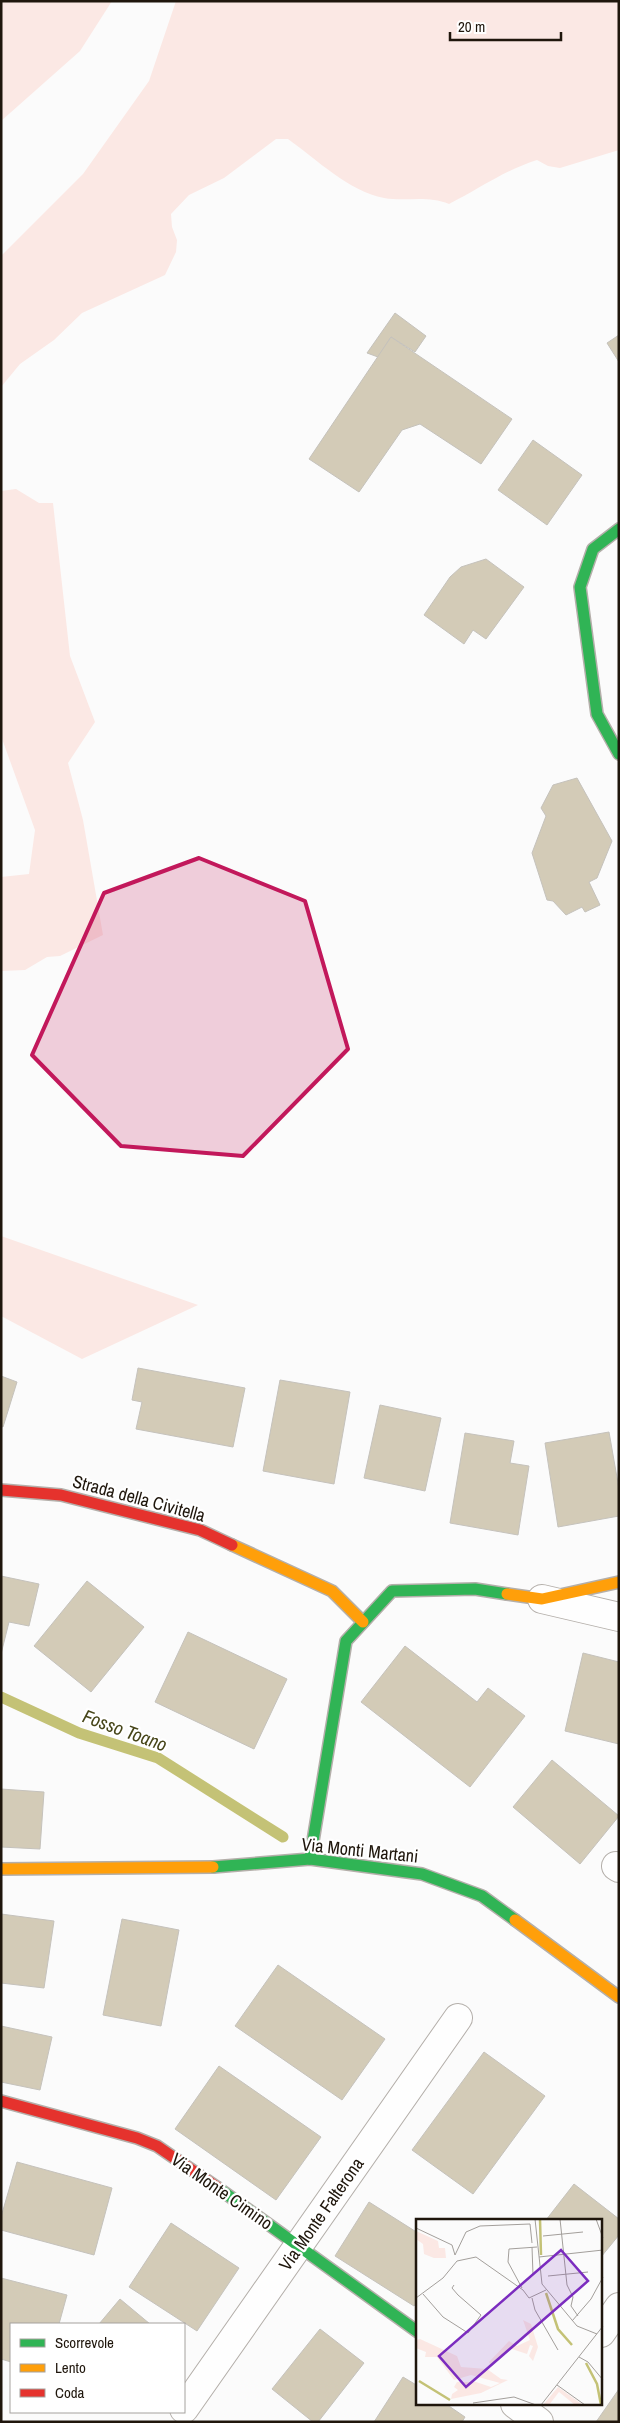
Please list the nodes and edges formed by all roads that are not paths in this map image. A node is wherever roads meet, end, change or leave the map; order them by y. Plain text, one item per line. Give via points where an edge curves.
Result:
1 (619, 529) edge
2 (619, 754) edge
3 (1, 1490) edge
4 (619, 1582) edge
5 (542, 1599) junction
6 (619, 1617) edge
7 (363, 1622) junction
8 (310, 1859) junction
9 (1, 1869) edge
10 (619, 1997) edge
11 (458, 2018) dead end
12 (1, 2101) edge
13 (299, 2245) junction
14 (619, 2307) edge
15 (416, 2331) edge
16 (602, 2332) edge
17 (518, 2406) edge
18 (552, 2406) edge
19 (185, 2407) edge
20 (540, 2422) edge

1 - 2 street via 593,549 580,587 598,714
3 - 7 street, Strada della Civitella via 61,1495 200,1530 332,1591
4 - 5 street
5 - 6 street
5 - 7 street via 476,1589 392,1591
7 - 8 street via 346,1641
8 - 9 street, Via Monti Martani via 204,1868
8 - 10 street, Via Monti Martani via 422,1874 482,1896
11 - 13 street, Via Monte Falterona
12 - 13 street, Via Monte Cimino via 157,2146
13 - 15 street, Via Monte Cimino
13 - 19 street, Via Monte Falterona
14 - 16 street
17 - 20 street
18 - 20 street

